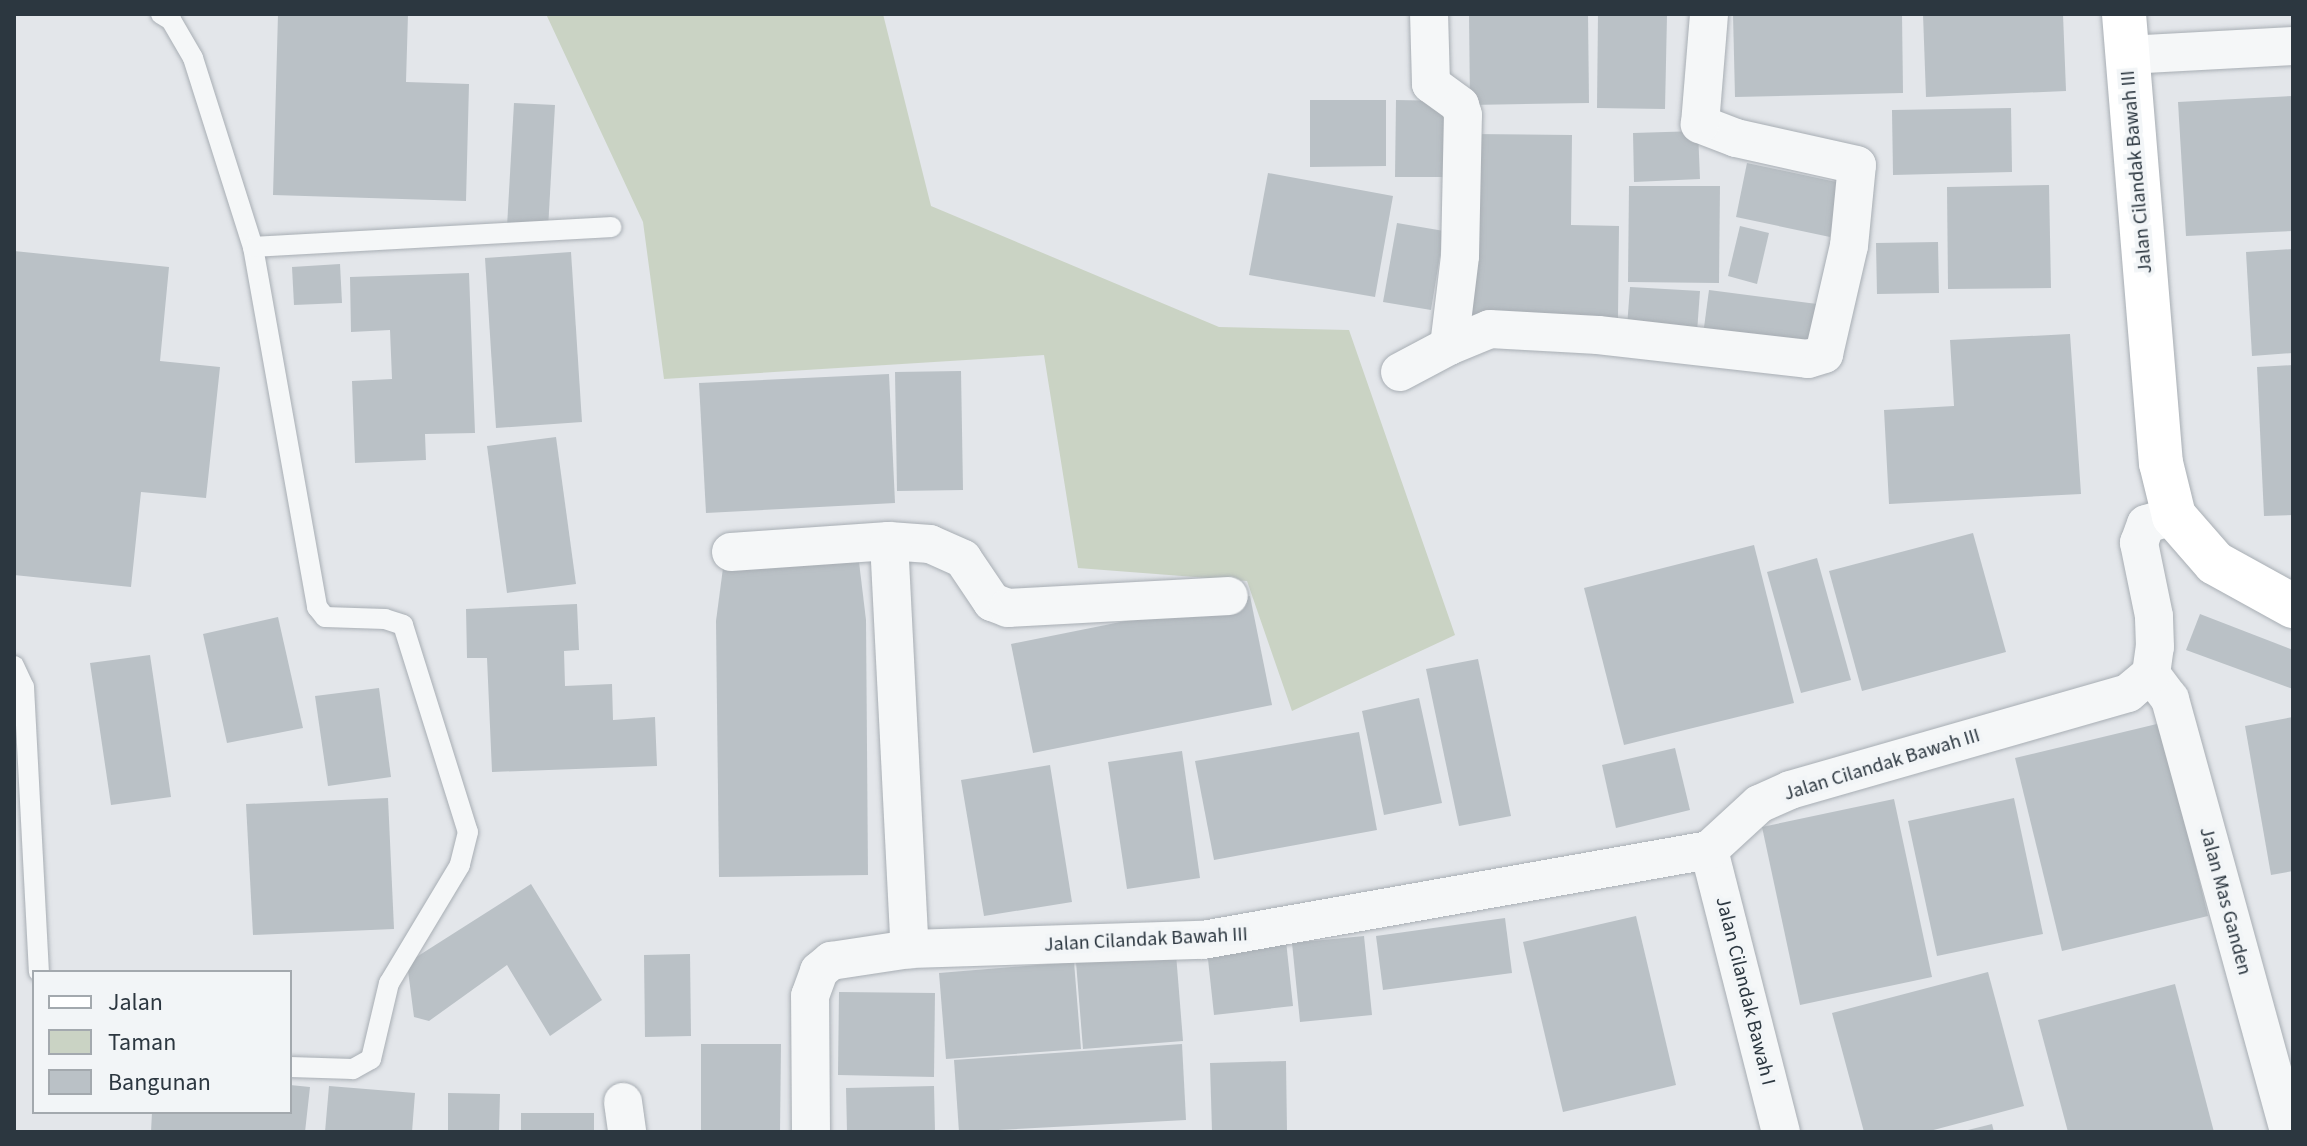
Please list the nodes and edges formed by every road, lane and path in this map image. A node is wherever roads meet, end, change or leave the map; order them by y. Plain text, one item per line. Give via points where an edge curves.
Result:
1 (161, 14) edge
2 (1429, 14) edge
3 (1709, 14) edge
4 (2126, 34) edge
5 (2293, 46) edge
6 (611, 227) dead end
7 (253, 247) junction
8 (1449, 346) junction
9 (1400, 372) dead end
10 (2174, 516) junction
11 (889, 541) junction
12 (731, 552) dead end
13 (1229, 596) dead end
14 (2293, 606) edge
15 (14, 666) edge
16 (2151, 674) junction
17 (1709, 850) junction
18 (910, 949) junction
19 (39, 970) edge
20 (292, 1067) edge
21 (811, 1132) edge
22 (1781, 1132) edge
23 (2289, 1132) edge

1 - 7 lane via 171,20 193,58
2 - 8 street via 1431,84 1460,105 1463,115 1460,256
3 - 8 street via 1700,124 1736,138 1857,165 1849,246 1824,354 1808,359 1598,335 1490,329
4 - 5 street
4 - 10 street, Jalan Cilandak Bawah III via 2161,463
6 - 7 lane
7 - 20 lane via 317,607 325,617 385,619 403,625 468,832 460,865 389,983 371,1059 353,1069
8 - 9 street
10 - 14 street via 2215,563
10 - 16 street via 2146,524 2139,543 2154,616
11 - 12 street
11 - 13 street via 930,544 954,554 992,602 1008,608
11 - 18 street
15 - 19 lane via 24,687
16 - 17 street, Jalan Cilandak Bawah III via 2128,693 1790,790 1759,804
16 - 23 street, Jalan Mas Ganden via 2170,699
17 - 18 street, Jalan Cilandak Bawah III via 1232,937 1134,945
17 - 22 street, Jalan Cilandak Bawah I
18 - 21 street, Jalan Cilandak Bawah III via 831,961 819,971 810,996

